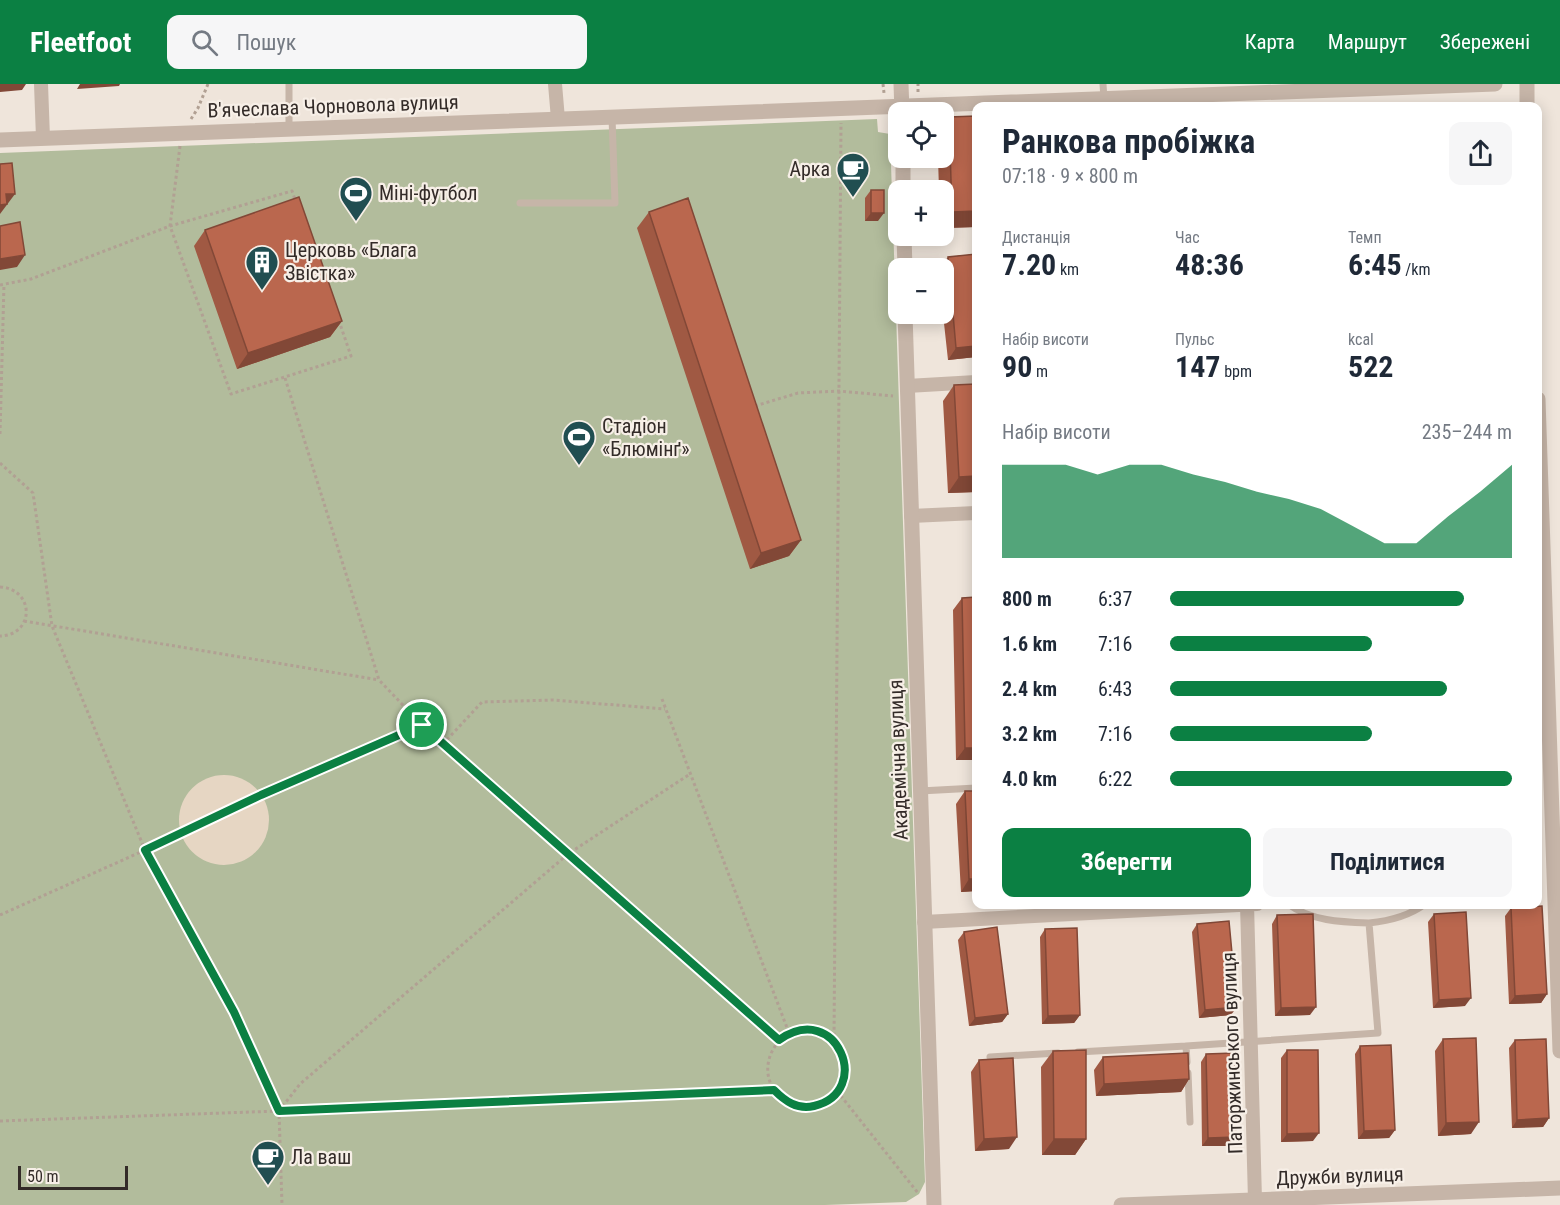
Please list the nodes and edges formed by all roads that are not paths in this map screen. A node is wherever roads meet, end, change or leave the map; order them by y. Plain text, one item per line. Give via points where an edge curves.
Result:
1 (41, 84) edge
2 (288, 84) edge
3 (555, 84) edge
4 (901, 84) edge
5 (1495, 84) edge
6 (1527, 84) edge
7 (1104, 91) edge
8 (1227, 100) edge
9 (902, 102) edge
10 (981, 102) edge
11 (1527, 102) edge
12 (972, 103) edge
13 (954, 104) edge
14 (888, 109) edge
15 (612, 117) junction
16 (558, 119) junction
17 (289, 129) junction
18 (43, 138) junction
19 (0, 140) edge
20 (520, 203) dead end
21 (905, 324) edge
22 (972, 383) edge
23 (907, 392) junction
24 (972, 513) edge
25 (911, 516) junction
26 (1542, 572) edge
27 (972, 788) edge
28 (920, 791) junction
29 (1171, 909) edge
30 (1247, 909) edge
31 (1295, 909) edge
32 (1419, 909) edge
33 (924, 922) junction
34 (1369, 923) junction
35 (1251, 1042) junction
36 (1186, 1046) junction
37 (1560, 1051) edge
38 (990, 1057) edge
39 (1190, 1122) dead end
40 (1560, 1188) edge
41 (1255, 1200) junction
42 (929, 1202) edge
43 (1298, 1202) edge
44 (1121, 1205) edge

1 - 18 street
2 - 17 lane
3 - 16 street
4 - 9 street
5 - 8 street, В'ячеслава Чорновола вулиця
6 - 11 street
7 - 8 street, В'ячеслава Чорновола вулиця
7 - 10 street, В'ячеслава Чорновола вулиця
12 - 13 street, В'ячеслава Чорновола вулиця
14 - 15 street, В'ячеслава Чорновола вулиця
15 - 16 street, В'ячеслава Чорновола вулиця
15 - 20 lane via 615,203
16 - 17 street, В'ячеслава Чорновола вулиця
17 - 18 street, В'ячеслава Чорновола вулиця
18 - 19 street, В'ячеслава Чорновола вулиця
21 - 23 street, Академічна вулиця
22 - 23 street
23 - 25 street, Академічна вулиця
24 - 25 street
25 - 28 street, Академічна вулиця
26 - 37 street
27 - 28 lane
28 - 33 street, Академічна вулиця
29 - 33 street
30 - 35 street, Паторжинського вулиця
31 - 34 lane via 1345,923
32 - 34 lane via 1398,918
33 - 42 street, Академічна вулиця
34 - 35 lane via 1378,1033
35 - 36 lane
35 - 41 street, Паторжинського вулиця
36 - 38 lane
36 - 39 lane
40 - 43 street, Дружби вулиця
41 - 43 street, Дружби вулиця
41 - 44 street, Дружби вулиця

